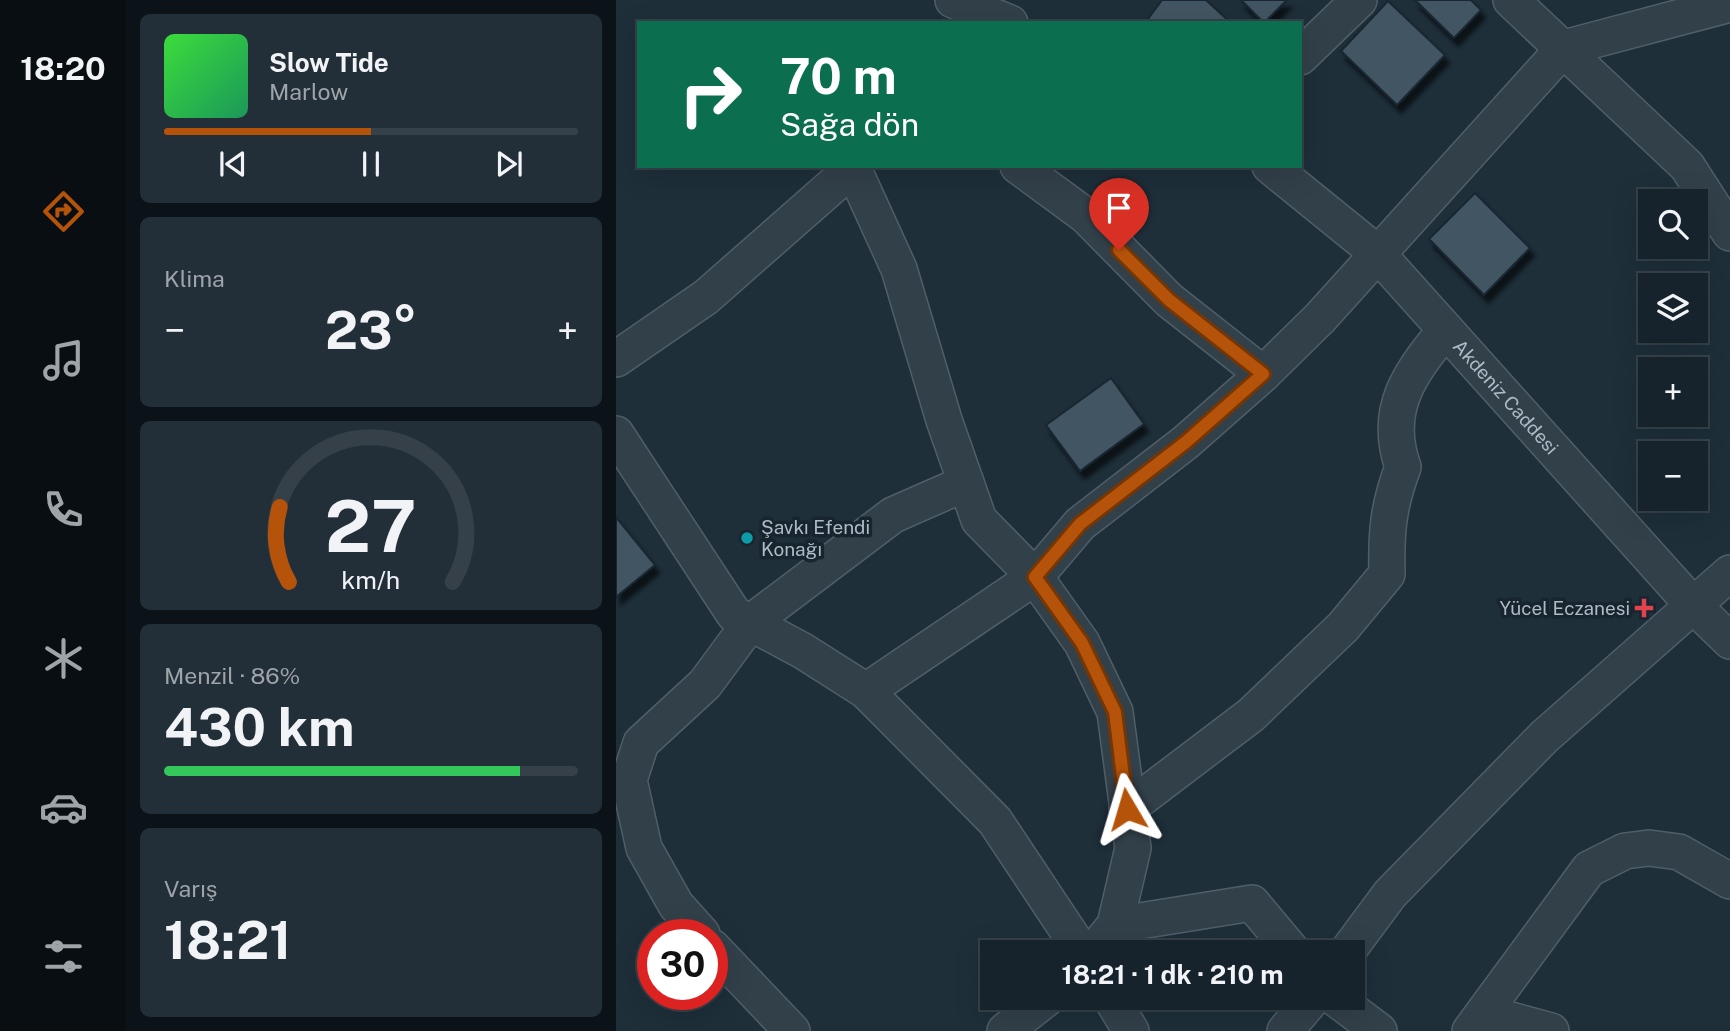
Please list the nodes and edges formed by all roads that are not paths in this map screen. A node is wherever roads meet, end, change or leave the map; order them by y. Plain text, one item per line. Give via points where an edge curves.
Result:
1 (1359, 0) edge
2 (1510, 0) edge
3 (1730, 4) edge
4 (958, 7) edge
5 (1004, 21) edge
6 (1564, 48) junction
7 (1302, 55) edge
8 (853, 168) edge
9 (854, 168) edge
10 (1021, 168) edge
11 (1272, 168) edge
12 (1730, 233) edge
13 (1376, 252) junction
14 (1446, 330) junction
15 (616, 359) edge
16 (1263, 374) junction
17 (616, 434) edge
18 (966, 483) junction
19 (1730, 573) edge
20 (1035, 577) junction
21 (1692, 604) junction
22 (750, 623) junction
23 (1730, 641) edge
24 (866, 691) junction
25 (1127, 809) junction
26 (1730, 881) edge
27 (689, 919) edge
28 (1115, 925) junction
29 (1074, 940) edge
30 (1103, 940) edge
31 (1283, 940) edge
32 (1356, 940) edge
33 (728, 964) edge
34 (1032, 1010) edge
35 (1118, 1010) edge
36 (1303, 1010) edge
37 (1351, 1010) edge
38 (1478, 1022) edge
39 (792, 1031) edge
40 (1005, 1031) edge
41 (1131, 1031) edge
42 (1285, 1031) edge
43 (1379, 1031) edge
44 (1551, 1031) edge

1 - 7 street
2 - 6 street
3 - 6 street
4 - 5 street
6 - 12 street via 1687,166
6 - 13 street
8 - 15 street via 706,297
9 - 18 street via 899,269
10 - 16 street via 1086,216 1169,300
11 - 13 street, Akdeniz Caddesi
13 - 14 street, Akdeniz Caddesi
13 - 16 street via 1320,318
14 - 21 street, Akdeniz Caddesi
14 - 25 street via 1416,364 1397,410 1395,443 1403,467 1389,502 1387,574 1343,627 1251,715
16 - 20 street via 1186,442 1080,524
17 - 22 street via 734,614
18 - 20 street via 979,520
18 - 22 street via 893,515
19 - 21 street
20 - 24 street
20 - 25 street via 1082,643 1115,712
21 - 23 street, Akdeniz Caddesi
21 - 32 street via 1544,737 1390,894
22 - 24 street
22 - 27 street via 705,684 641,743 629,780 644,848
24 - 29 street via 995,821
25 - 28 street via 1133,848
26 - 38 street via 1679,852 1649,848 1625,851 1589,869
28 - 30 street
28 - 31 street via 1252,903
33 - 39 street
34 - 40 street
35 - 41 street
36 - 42 street
37 - 43 street
38 - 44 street

